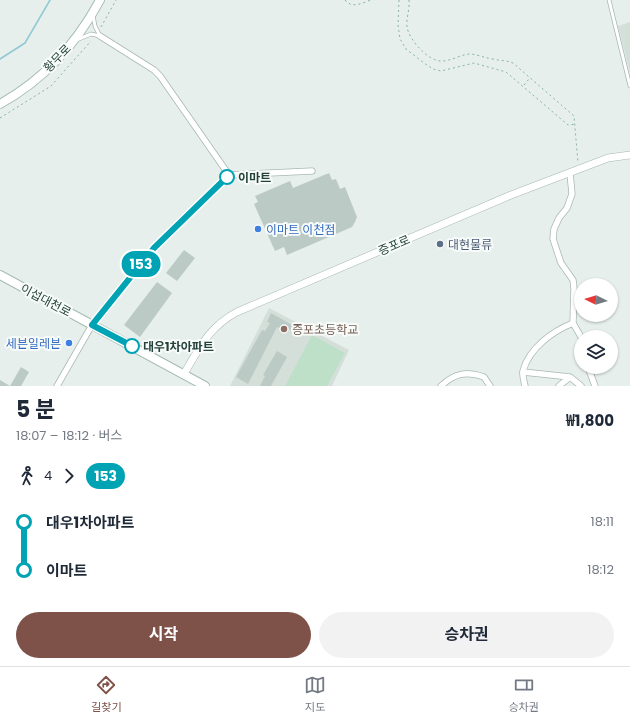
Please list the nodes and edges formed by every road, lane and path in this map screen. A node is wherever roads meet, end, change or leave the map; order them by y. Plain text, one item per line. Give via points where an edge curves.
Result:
1 (100, 0) edge
2 (116, 0) edge
3 (345, 0) edge
4 (371, 0) edge
5 (399, 0) edge
6 (409, 0) edge
7 (609, 0) edge
8 (93, 13) junction
9 (101, 27) dead end
10 (100, 36) junction
11 (92, 41) dead end
12 (73, 42) junction
13 (530, 79) junction
14 (524, 85) junction
15 (630, 86) edge
16 (0, 104) edge
17 (0, 118) edge
18 (576, 124) junction
19 (630, 155) edge
20 (579, 169) junction
21 (312, 171) dead end
22 (570, 173) junction
23 (229, 175) junction
24 (0, 275) edge
25 (574, 323) junction
26 (92, 325) junction
27 (578, 330) edge
28 (523, 372) junction
29 (184, 374) junction
30 (591, 374) edge
31 (570, 377) junction
32 (58, 386) edge
33 (205, 386) edge
34 (441, 386) edge
35 (490, 386) edge
36 (525, 386) edge
37 (559, 386) edge
38 (580, 386) edge
39 (595, 386) edge

1 - 8 main road, 황무로
2 - 9 path
3 - 4 path via 355,6
5 - 14 path via 400,39 406,49 424,63 441,71 474,63 506,72
6 - 13 path via 409,36 433,59 440,62 476,54 494,60 506,60
7 - 15 lane
8 - 10 lane
8 - 12 main road, 황무로
10 - 12 lane via 91,34
10 - 23 street via 160,76
11 - 17 path via 51,86
12 - 16 main road, 황무로 via 40,76
13 - 14 path
13 - 18 path via 574,116
14 - 18 path via 568,125
18 - 20 path
19 - 20 street, 증포로 via 608,158
20 - 22 street, 증포로
21 - 23 street
22 - 25 street via 572,194 567,208 554,228 553,239 561,263 573,280
22 - 29 street, 증포로 via 237,312 209,333
23 - 26 street via 154,248
24 - 26 main road, 이섭대천로
25 - 27 street
25 - 28 street via 551,335 529,355
26 - 29 main road, 이섭대천로
26 - 32 street
28 - 31 street
28 - 36 street
29 - 33 main road, 이섭대천로
30 - 39 street
31 - 37 street
31 - 38 street
34 - 35 street via 451,376 472,373 484,377

